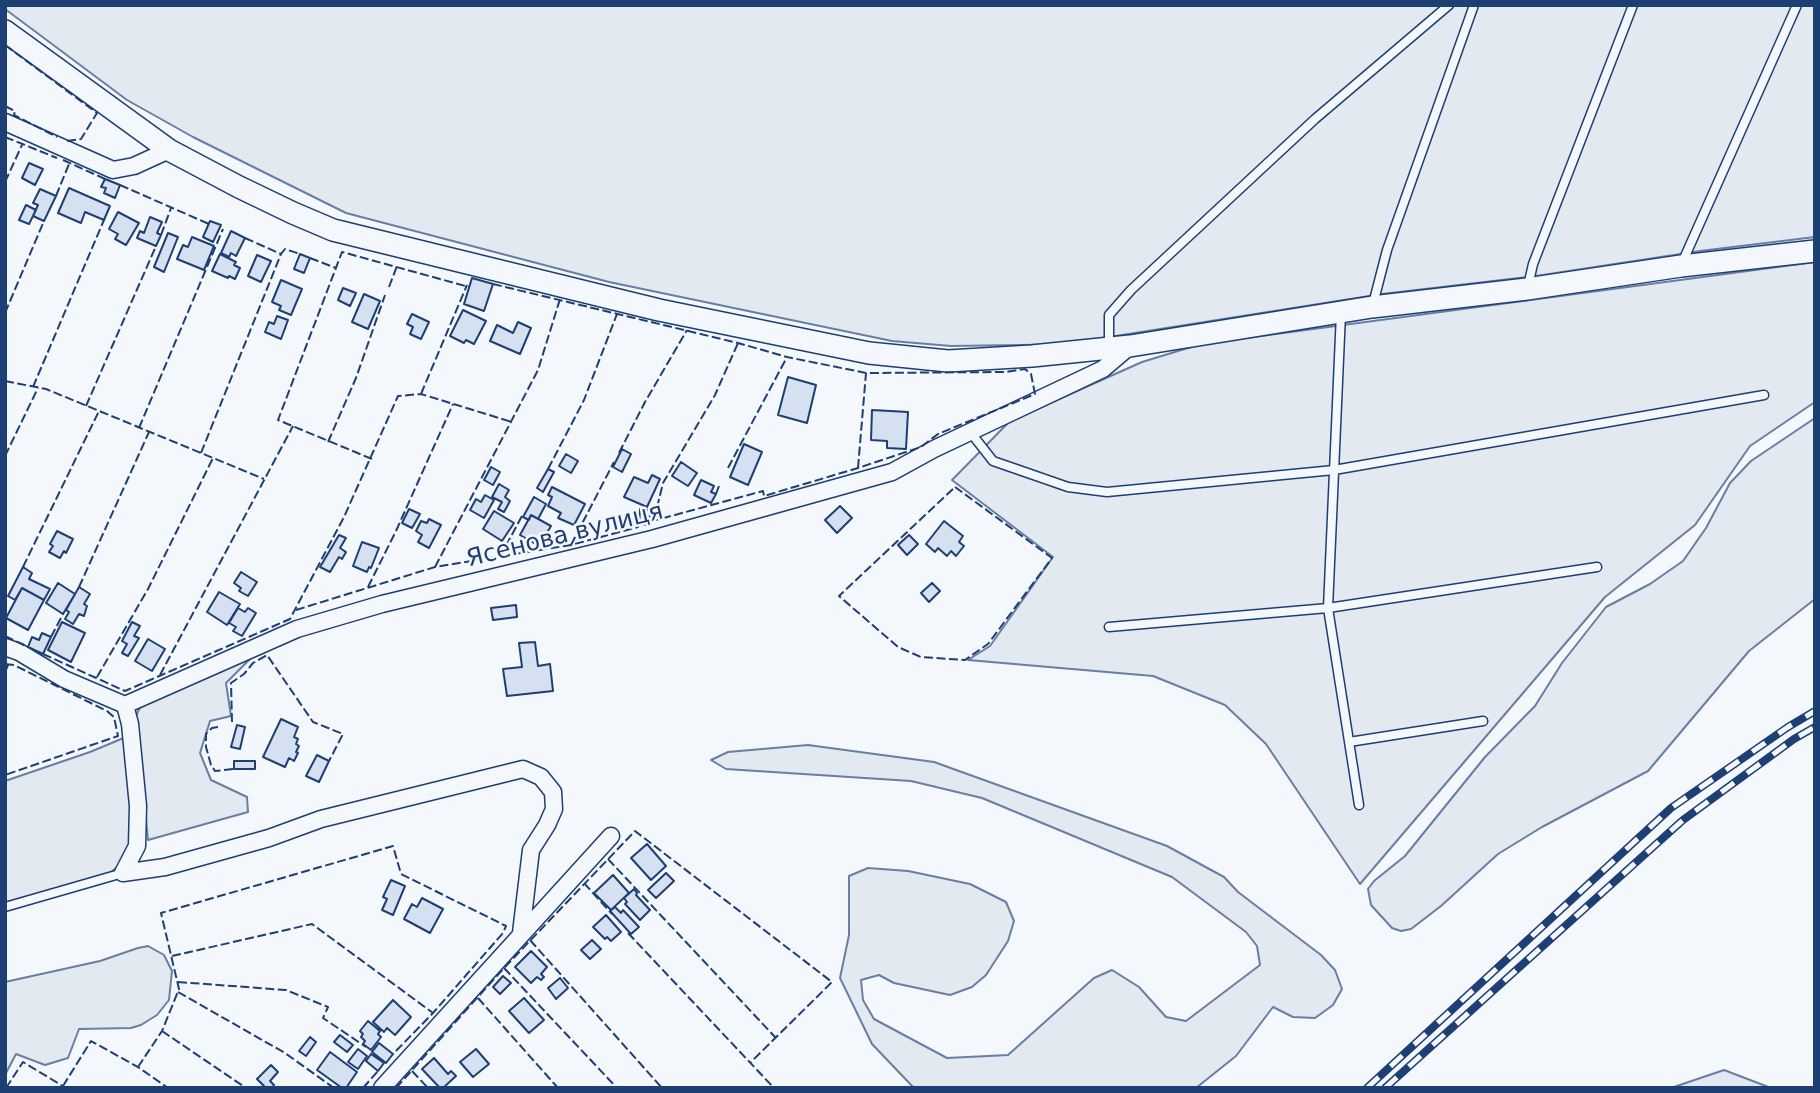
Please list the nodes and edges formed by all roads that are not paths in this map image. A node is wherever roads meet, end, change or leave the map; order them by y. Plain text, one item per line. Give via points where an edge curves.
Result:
1 (1449, 5) edge
2 (1474, 5) edge
3 (1633, 5) edge
4 (1797, 5) edge
5 (5, 31) edge
6 (5, 122) edge
7 (169, 150) junction
8 (1815, 251) edge
9 (1681, 266) junction
10 (1527, 289) junction
11 (1372, 307) junction
12 (1341, 313) junction
13 (1120, 346) junction
14 (1764, 395) dead end
15 (971, 433) junction
16 (1334, 470) junction
17 (1597, 567) dead end
18 (1328, 608) junction
19 (1108, 627) dead end
20 (5, 647) edge
21 (125, 705) junction
22 (1483, 721) dead end
23 (1349, 742) junction
24 (1359, 806) dead end
25 (611, 836) dead end
26 (123, 873) junction
27 (5, 907) edge
28 (521, 933) junction
29 (382, 1088) edge

1 - 13 lane via 1315,119 1132,290 1109,315
2 - 11 lane via 1387,250
3 - 10 lane
4 - 9 lane
5 - 7 street
6 - 7 street via 113,170
7 - 13 street via 333,230 659,310 869,353 947,361
8 - 9 street
9 - 10 street
10 - 11 street
11 - 12 street
12 - 13 street
12 - 16 lane
13 - 15 street, Ясенова вулиця via 1104,369
14 - 16 lane
15 - 16 lane via 993,461 1068,487 1107,492
15 - 21 street, Ясенова вулиця via 892,472 652,539 297,629
16 - 18 lane
17 - 18 lane
18 - 19 lane
18 - 23 lane
20 - 21 street
21 - 26 street via 138,806 137,845
22 - 23 lane
23 - 24 lane
25 - 28 street
26 - 27 lane
26 - 28 street via 165,867 321,820 523,769 541,777 553,792 554,809 531,849
28 - 29 street

